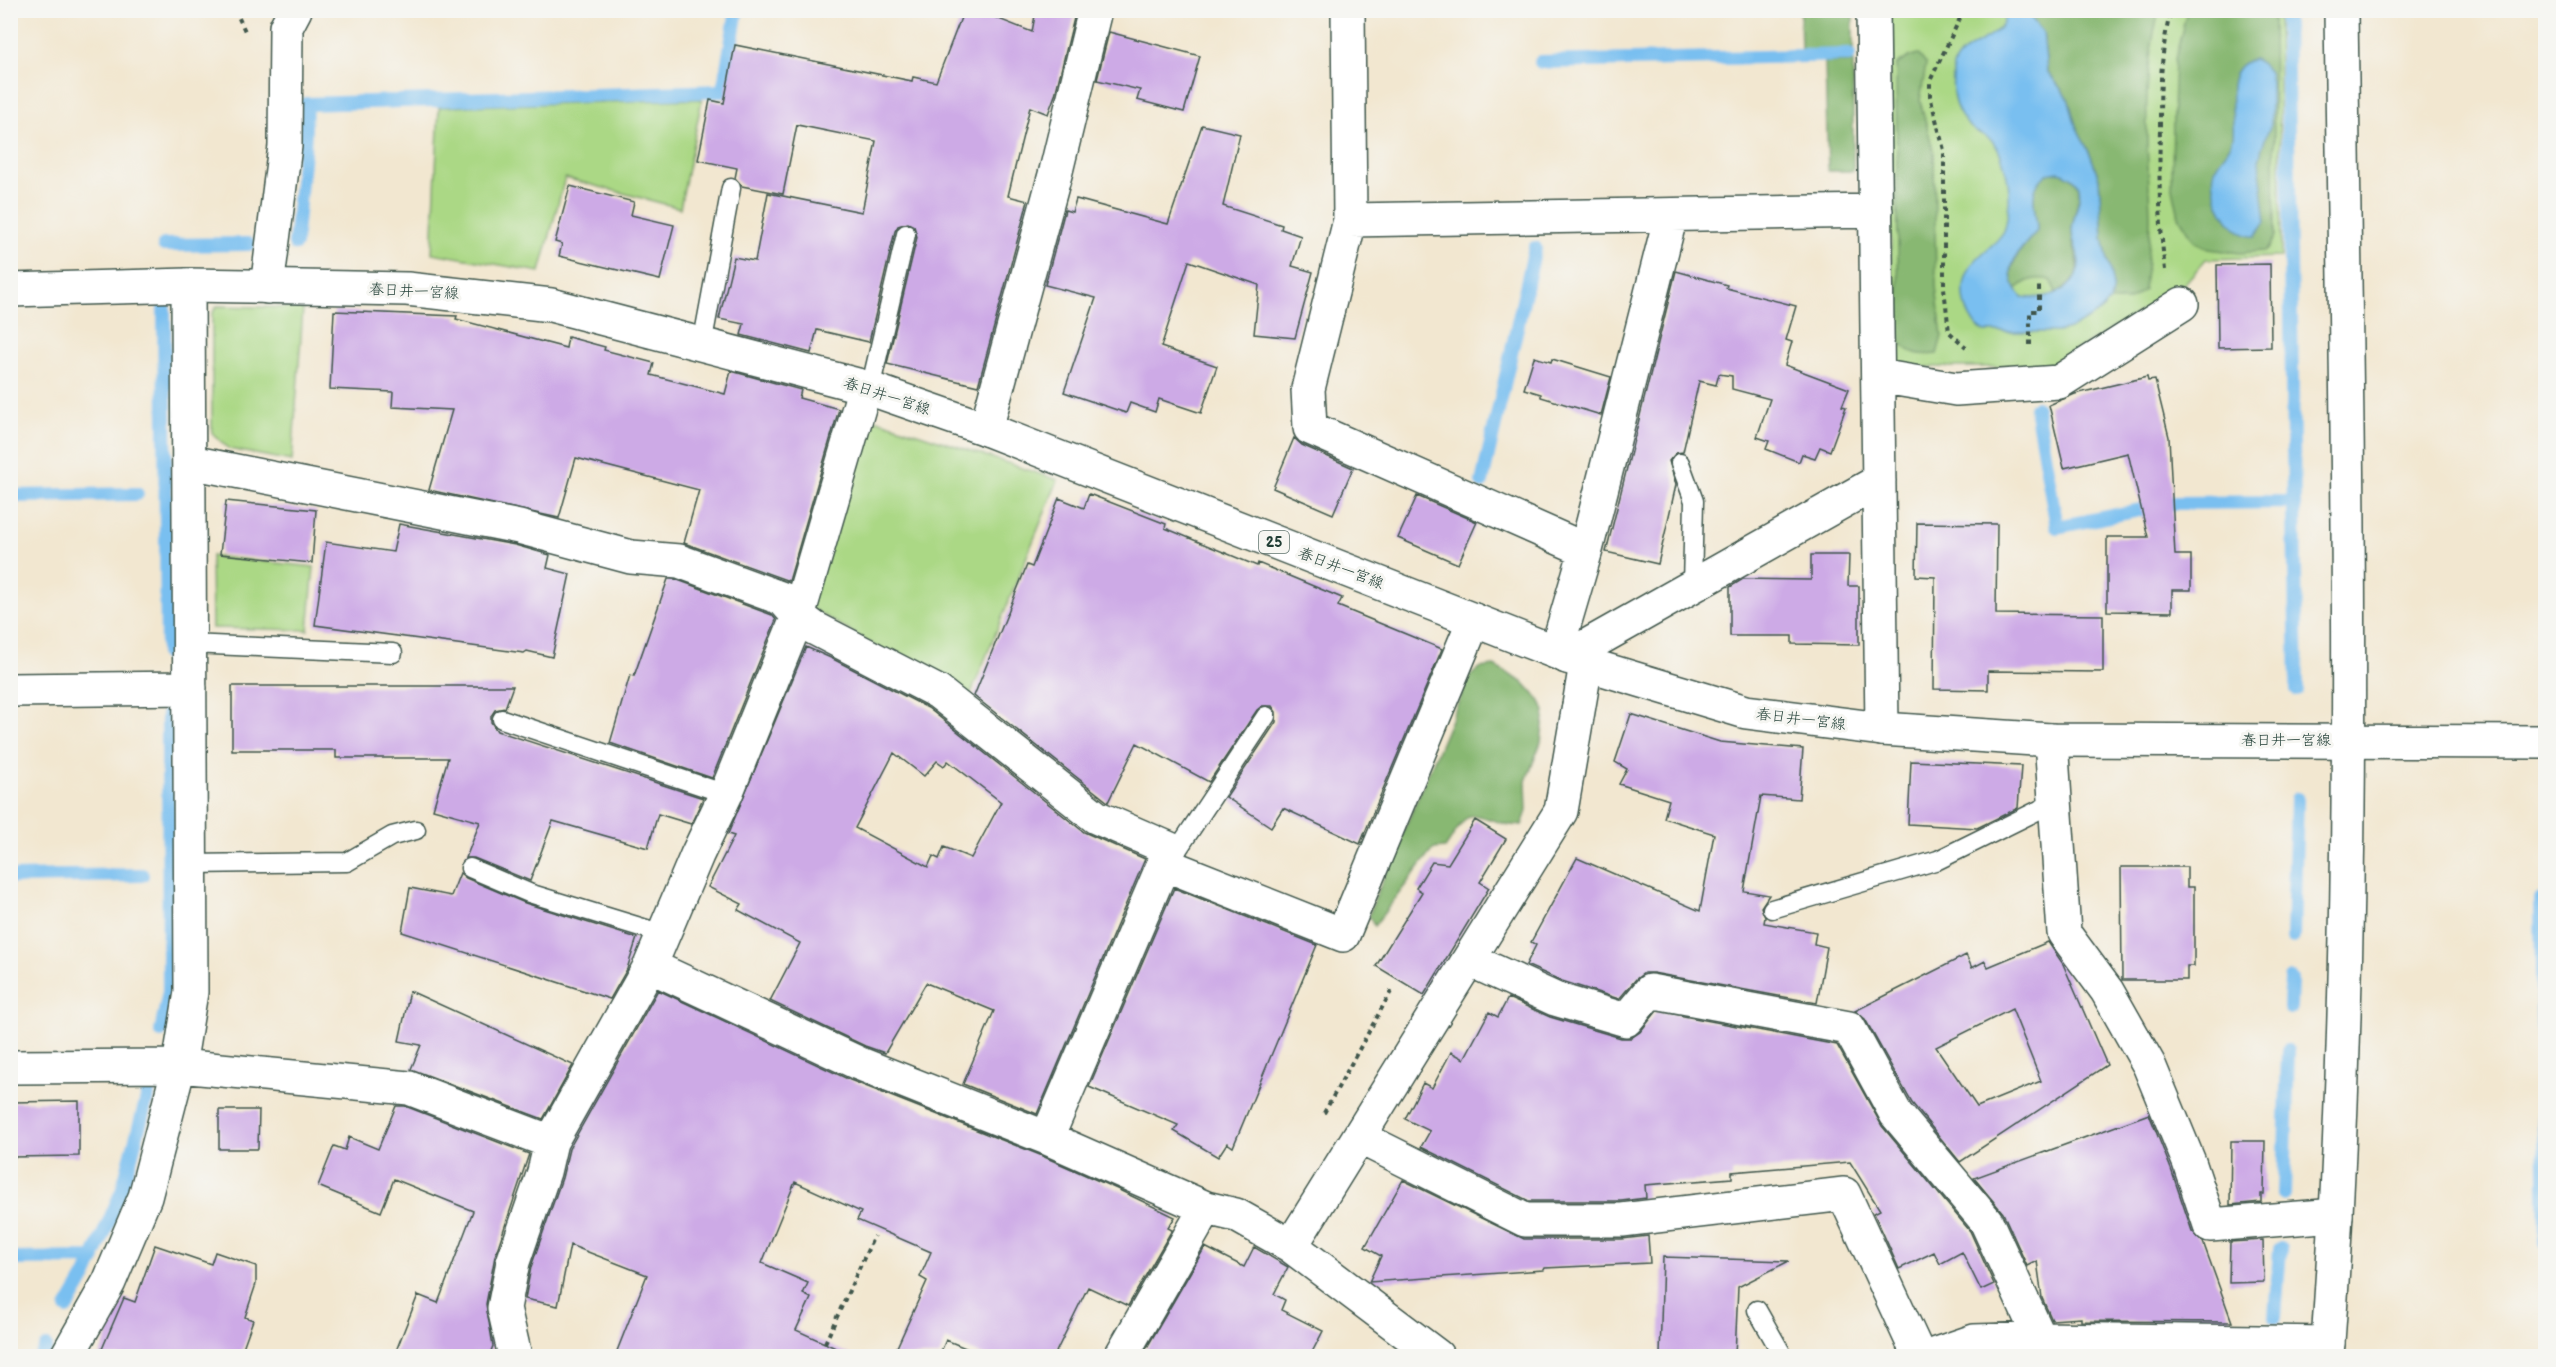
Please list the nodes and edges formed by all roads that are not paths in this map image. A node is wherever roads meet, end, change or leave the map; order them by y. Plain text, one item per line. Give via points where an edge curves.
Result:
1 (295, 10) edge
2 (1095, 10) edge
3 (1348, 10) edge
4 (1873, 10) edge
5 (2341, 10) edge
6 (731, 188) dead end
7 (1876, 211) junction
8 (1671, 215) junction
9 (1350, 220) junction
10 (906, 234) dead end
11 (188, 285) junction
12 (267, 287) junction
13 (10, 290) edge
14 (2177, 308) road end
15 (702, 345) junction
16 (1878, 376) junction
17 (868, 388) junction
18 (987, 429) junction
19 (190, 462) junction
20 (1680, 463) dead end
21 (1879, 481) junction
22 (1586, 550) junction
23 (1692, 586) junction
24 (798, 616) junction
25 (1474, 620) junction
26 (190, 644) junction
27 (393, 653) dead end
28 (1570, 658) junction
29 (190, 688) junction
30 (10, 690) edge
31 (1266, 716) dead end
32 (502, 719) dead end
33 (1882, 729) junction
34 (2051, 740) junction
35 (2350, 740) junction
36 (2546, 742) edge
37 (726, 794) junction
38 (2055, 802) junction
39 (416, 830) dead end
40 (1167, 856) junction
41 (191, 864) junction
42 (470, 868) dead end
43 (1772, 909) dead end
44 (663, 934) junction
45 (1470, 960) junction
46 (650, 966) junction
47 (179, 1066) junction
48 (10, 1067) edge
49 (1359, 1137) junction
50 (1047, 1138) junction
51 (551, 1142) junction
52 (1206, 1208) junction
53 (2336, 1215) junction
54 (1291, 1246) junction
55 (1757, 1310) dead end
56 (2045, 1348) edge
57 (2327, 1350) edge
58 (67, 1356) edge
59 (515, 1356) edge
60 (1122, 1356) edge
61 (1437, 1356) edge
62 (1783, 1356) edge
63 (1918, 1356) edge
64 (1930, 1356) edge

1 - 12 street via 286,27 285,146
2 - 18 street
3 - 9 street
4 - 7 street
5 - 35 street
6 - 15 lane
7 - 8 street
7 - 16 street
8 - 9 street
8 - 22 street
9 - 22 street via 1308,389 1310,428
10 - 17 lane
11 - 12 street, 春日井一宮線 / 25
11 - 13 street, 春日井一宮線 / 25
11 - 19 street
12 - 15 street, 春日井一宮線 / 25 via 407,289 551,305
14 - 16 street via 2059,382 1956,389
15 - 17 street, 春日井一宮線 / 25
16 - 21 street
17 - 18 street, 春日井一宮線 / 25
17 - 24 street
18 - 25 street, 春日井一宮線 / 25
19 - 24 street via 519,527 631,557 679,561 783,599
19 - 26 street
20 - 23 lane via 1694,501
21 - 23 street
21 - 33 street
22 - 28 street
23 - 28 street
24 - 37 street
24 - 40 street via 938,692 1096,817
25 - 28 street, 春日井一宮線 / 25
25 - 40 street via 1343,935
26 - 27 lane
26 - 29 street
28 - 33 street, 春日井一宮線 / 25 via 1746,712
28 - 45 street via 1561,811
29 - 30 street
29 - 41 street
31 - 40 lane via 1178,849
32 - 37 lane
33 - 34 street, 春日井一宮線 / 25
34 - 35 street, 春日井一宮線 / 25
34 - 38 street
35 - 36 street, 春日井一宮線 / 25
35 - 53 street
37 - 44 street
38 - 43 lane via 1938,860
38 - 53 street via 2064,933 2107,991 2149,1065 2210,1225
39 - 41 lane via 392,836 347,862
40 - 50 street
41 - 47 street via 191,992
42 - 44 lane via 529,893
44 - 46 street
45 - 49 street
45 - 56 street via 1556,999 1626,1020 1650,991 1849,1028 1896,1114 1986,1221
46 - 50 street via 858,1063
46 - 51 street
47 - 48 street
47 - 51 street via 409,1088
47 - 58 street via 145,1197 109,1282
49 - 54 street
49 - 63 street via 1525,1220 1622,1220 1844,1194
50 - 52 street
51 - 59 street via 513,1262 504,1308
52 - 54 street via 1236,1215
52 - 60 street
53 - 57 street
54 - 61 street
55 - 62 lane
56 - 57 street
56 - 64 street via 1974,1341

